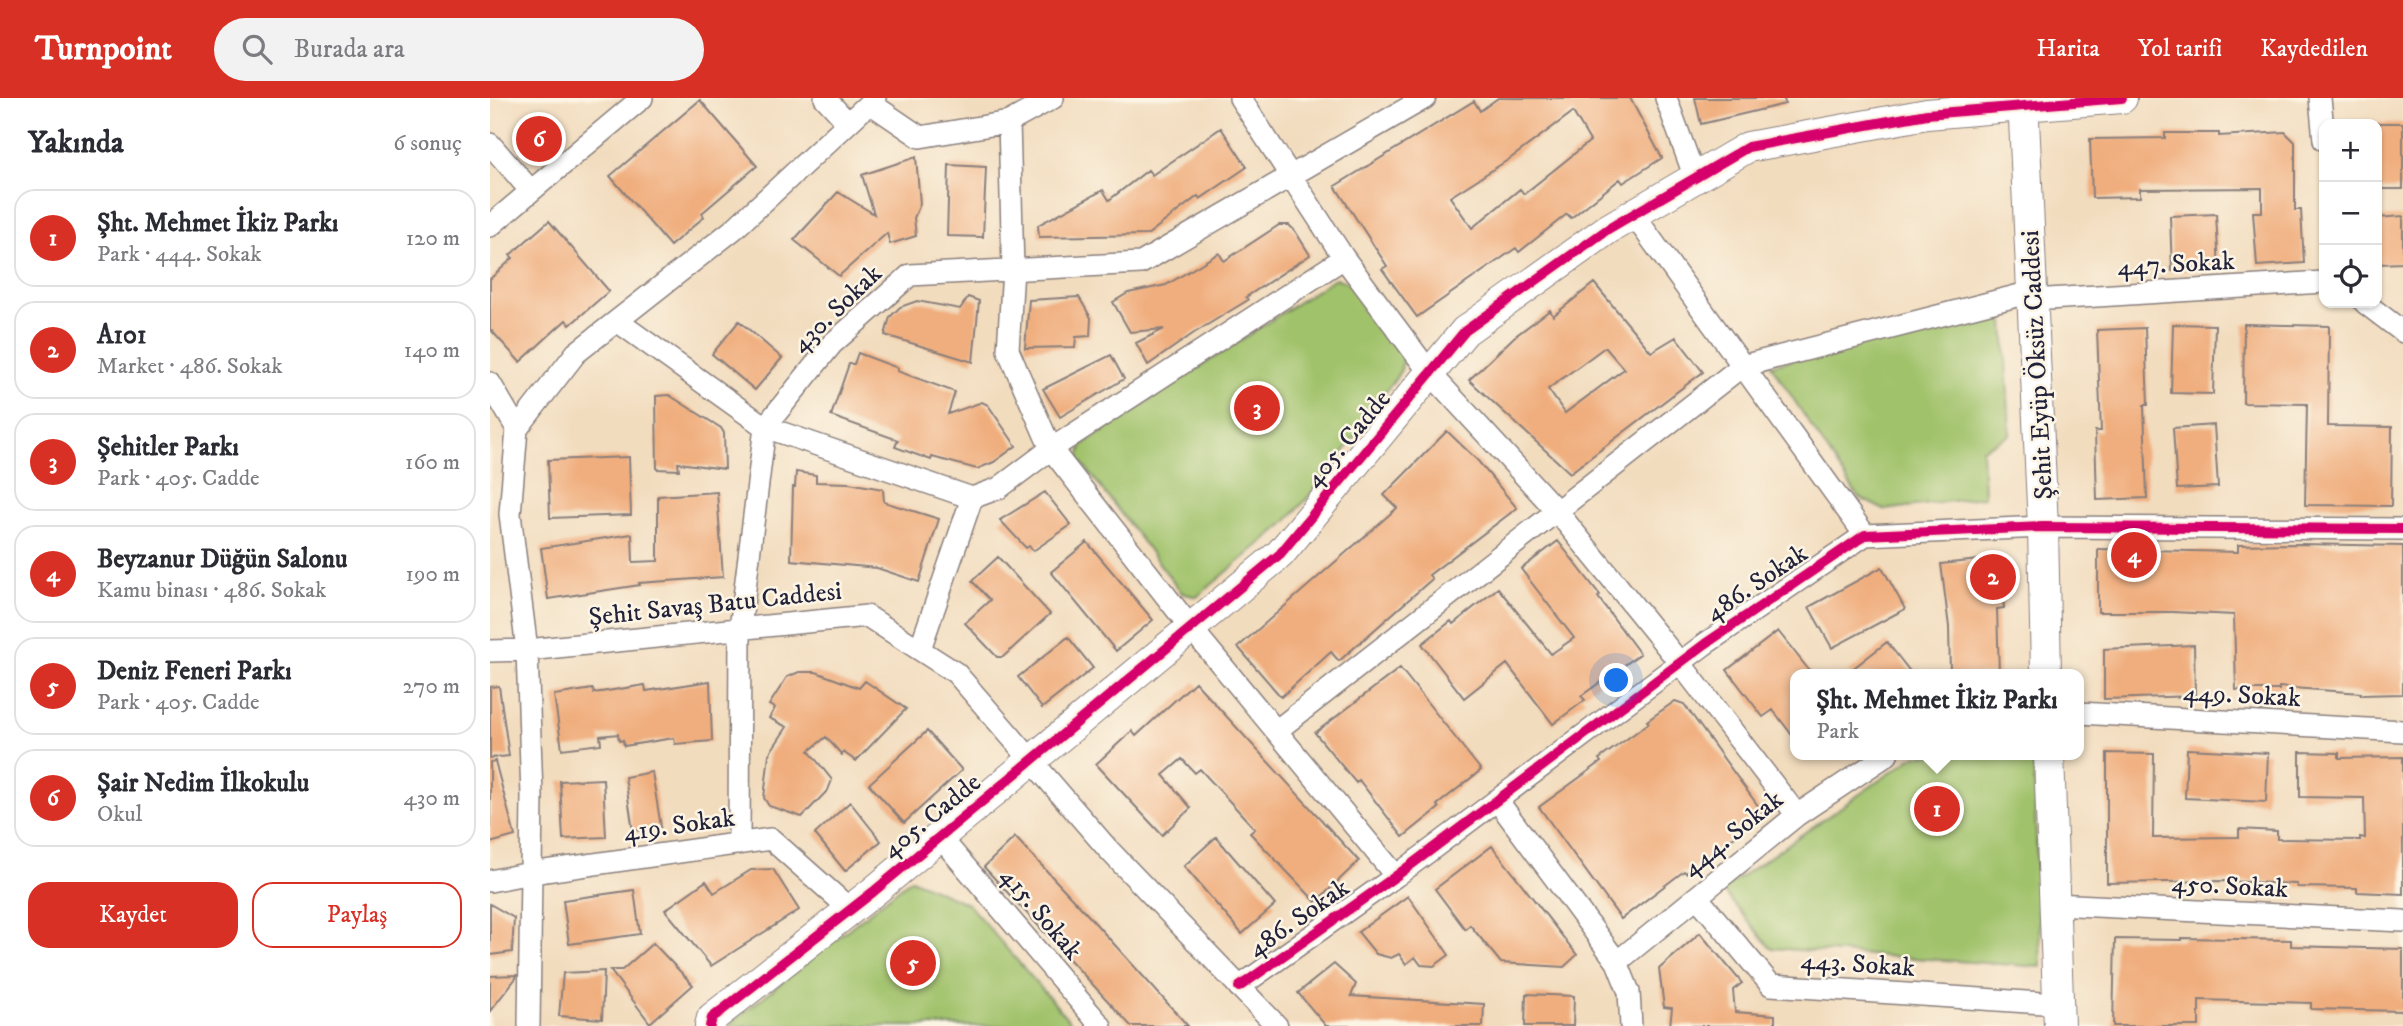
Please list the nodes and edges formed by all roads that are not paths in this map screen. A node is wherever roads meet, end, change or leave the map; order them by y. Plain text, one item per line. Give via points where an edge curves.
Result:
1 (642, 98) edge
2 (825, 98) edge
3 (1052, 98) edge
4 (1240, 98) edge
5 (1424, 98) edge
6 (1666, 98) edge
7 (2122, 98) edge
8 (2320, 98) edge
9 (873, 100) edge
10 (2024, 102) edge
11 (2322, 119) edge
12 (1009, 122) junction
13 (848, 123) junction
14 (490, 144) edge
15 (1291, 176) junction
16 (1695, 178) junction
17 (531, 191) junction
18 (1633, 214) junction
19 (490, 226) edge
20 (1344, 258) junction
21 (1013, 269) junction
22 (2319, 282) edge
23 (2032, 296) junction
24 (2372, 308) edge
25 (617, 321) junction
26 (2403, 332) edge
27 (1742, 366) junction
28 (1430, 373) junction
29 (490, 383) edge
30 (765, 427) junction
31 (517, 429) junction
32 (1051, 449) junction
33 (972, 498) junction
34 (1556, 510) junction
35 (500, 516) edge
36 (2043, 527) junction
37 (2403, 529) edge
38 (1865, 535) junction
39 (1191, 628) junction
40 (740, 629) junction
41 (920, 649) junction
42 (527, 650) junction
43 (490, 651) edge
44 (1680, 663) junction
45 (2046, 669) edge
46 (2084, 713) edge
47 (1276, 731) junction
48 (2403, 731) edge
49 (1880, 760) edge
50 (2049, 760) edge
51 (1033, 762) junction
52 (1497, 800) junction
53 (1797, 815) junction
54 (940, 837) junction
55 (739, 844) junction
56 (531, 873) junction
57 (1396, 876) junction
58 (490, 881) edge
59 (1697, 897) junction
60 (2054, 904) junction
61 (851, 910) junction
62 (2403, 921) edge
63 (1617, 962) junction
64 (1239, 986) junction
65 (2058, 1015) edge
66 (529, 1026) edge
67 (710, 1026) edge
68 (1101, 1026) edge
69 (1277, 1026) edge
70 (1631, 1026) edge

1 - 17 street
2 - 13 street
3 - 12 street
4 - 15 street
5 - 15 street, 430. Sokak
6 - 16 street
7 - 10 street, 405. Cadde
8 - 11 street
9 - 12 street via 920,137
9 - 13 street
10 - 16 street, 405. Cadde via 1927,114 1748,147
10 - 23 street, Şehit Eyüp Öksüz Caddesi
12 - 21 street
13 - 25 street via 734,229
14 - 17 street
15 - 20 street
15 - 21 street, 430. Sokak via 1141,263
16 - 18 street, 405. Cadde
17 - 19 street
18 - 27 street
18 - 28 street, 405. Cadde via 1465,331
20 - 28 street
20 - 32 street
21 - 30 street, 430. Sokak via 910,275 832,344
21 - 32 street via 1008,350
22 - 23 street, 447. Sokak
23 - 27 street, 447. Sokak
23 - 36 street, Şehit Eyüp Öksüz Caddesi
24 - 26 street
25 - 30 street
25 - 31 street via 576,352
27 - 34 street
27 - 38 street
28 - 34 street
28 - 39 street, 405. Cadde via 1280,554
29 - 31 street
30 - 33 street
30 - 40 street
31 - 35 street
32 - 33 street via 999,488
32 - 39 street
33 - 41 street
34 - 44 street
34 - 47 street
35 - 42 street
36 - 37 street
36 - 38 street
36 - 45 street, Şehit Eyüp Öksüz Caddesi
38 - 44 street, 486. Sokak
39 - 47 street
39 - 51 street, 405. Cadde
40 - 41 street, Şehit Savaş Batu Caddesi via 867,616
40 - 42 street, Şehit Savaş Batu Caddesi
40 - 55 street
41 - 51 street, Şehit Savaş Batu Caddesi via 956,673
42 - 43 street, Şehit Savaş Batu Caddesi
42 - 56 street
44 - 52 street, 486. Sokak
44 - 53 street
46 - 48 street, 449. Sokak
47 - 57 street
49 - 53 street, 444. Sokak
50 - 60 street
51 - 54 street, 405. Cadde
51 - 64 street, Şehit Savaş Batu Caddesi via 1107,848
52 - 57 street, 486. Sokak
52 - 63 street
53 - 59 street, 444. Sokak
54 - 61 street, 405. Cadde
54 - 68 street, 415. Sokak
55 - 56 street, 419. Sokak
55 - 61 street, 419. Sokak via 771,839
56 - 58 street, 419. Sokak
56 - 66 street
57 - 64 street, 486. Sokak
59 - 63 street, 444. Sokak
59 - 65 street, 443. Sokak via 1771,985
60 - 62 street, 450. Sokak
60 - 65 street
61 - 67 street, 405. Cadde via 712,1018
63 - 70 street via 1629,992
64 - 69 street, Şehit Savaş Batu Caddesi

